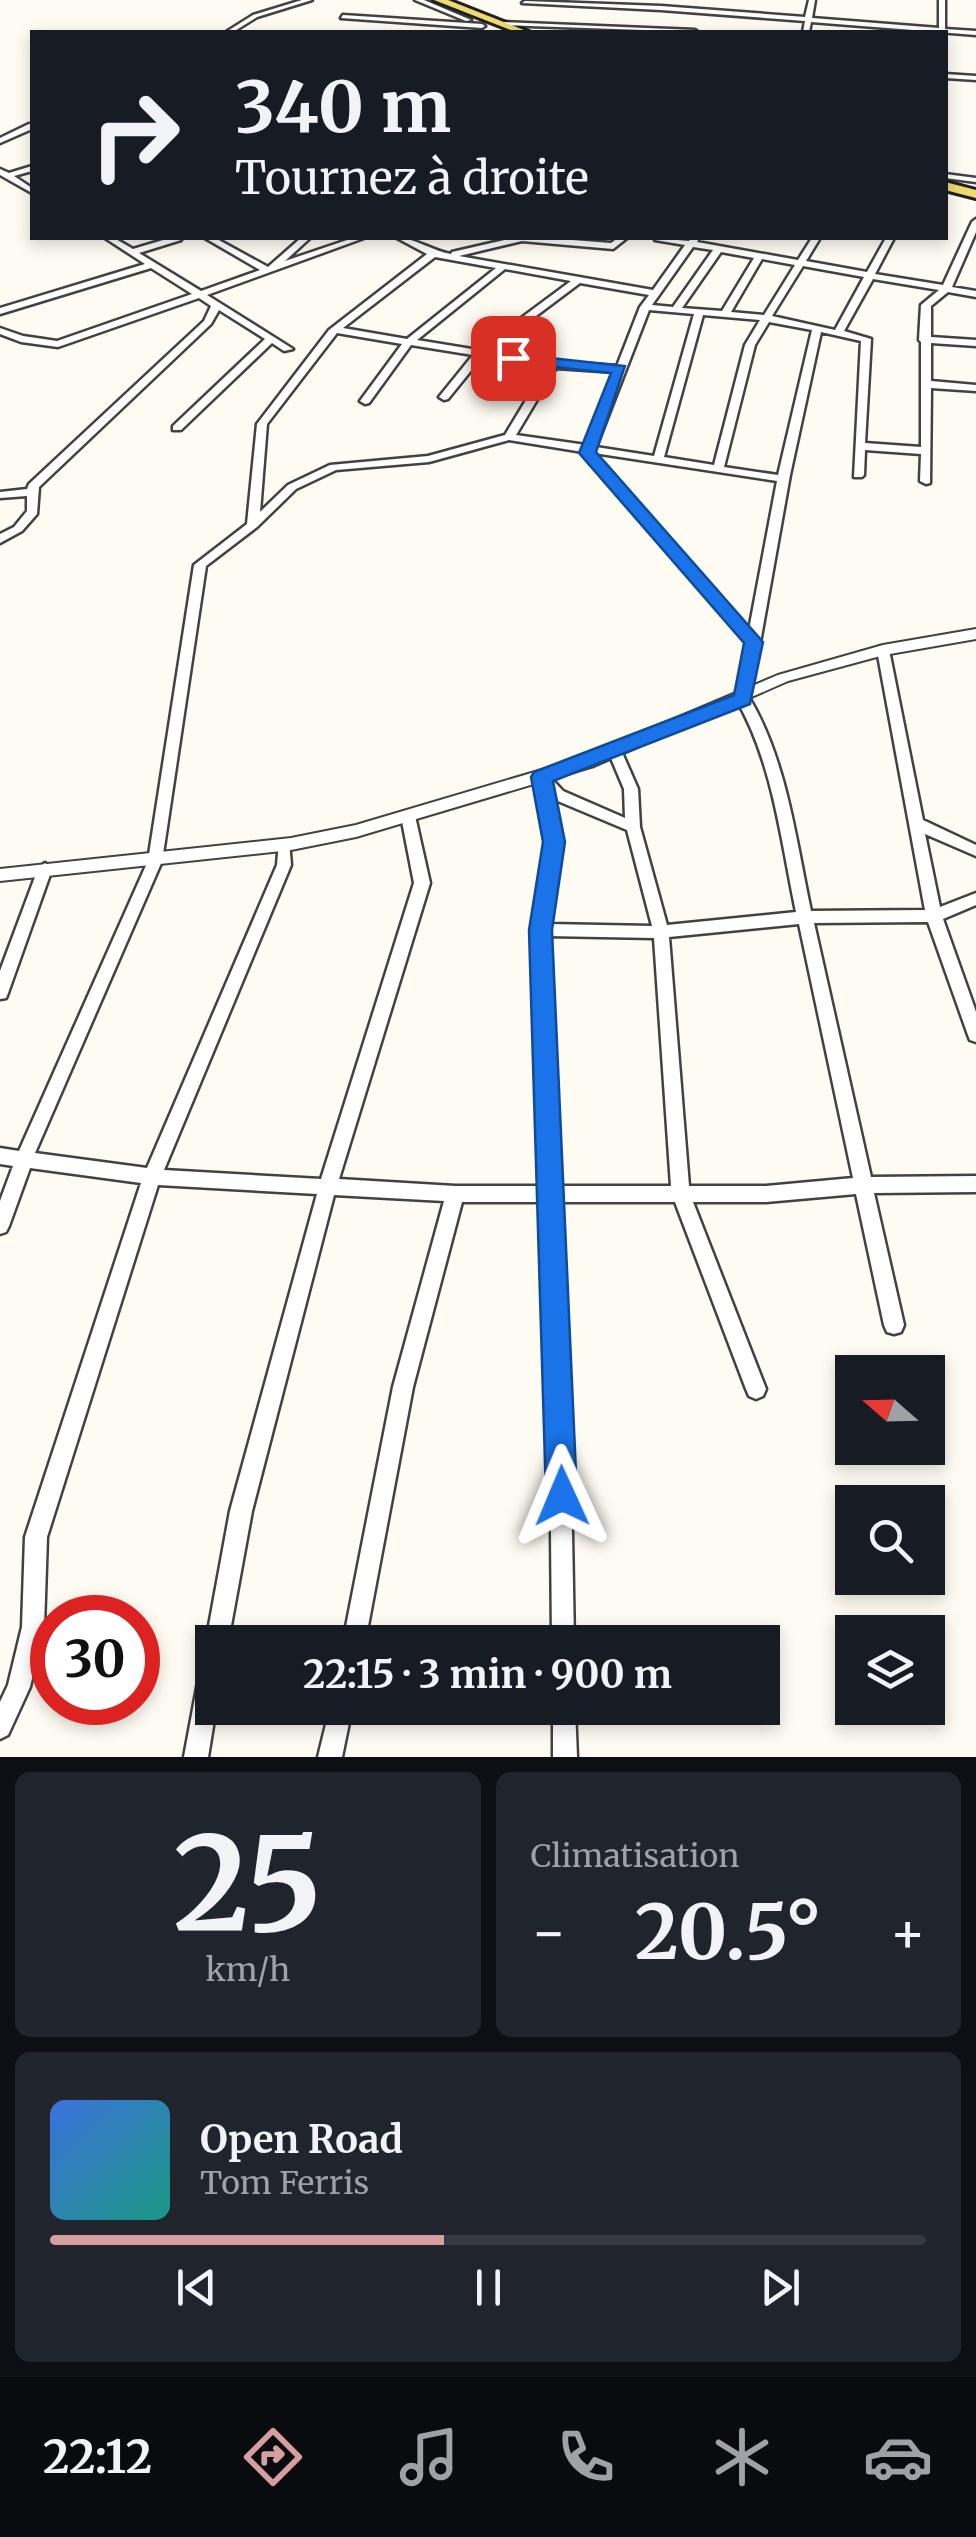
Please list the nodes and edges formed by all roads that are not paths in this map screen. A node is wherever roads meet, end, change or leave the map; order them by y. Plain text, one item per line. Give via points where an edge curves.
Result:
1 (308, 0) edge
2 (418, 0) edge
3 (439, 0) edge
4 (812, 0) edge
5 (942, 0) edge
6 (526, 2) edge
7 (663, 4) edge
8 (343, 18) dead end
9 (374, 19) junction
10 (426, 22) junction
11 (807, 22) junction
12 (245, 25) junction
13 (502, 25) edge
14 (360, 26) dead end
15 (482, 26) junction
16 (587, 29) edge
17 (234, 30) edge
18 (258, 30) edge
19 (411, 30) edge
20 (474, 30) edge
21 (650, 30) edge
22 (806, 30) edge
23 (927, 30) edge
24 (942, 30) edge
25 (948, 31) edge
26 (976, 33) edge
27 (948, 76) edge
28 (976, 78) edge
29 (30, 127) edge
30 (21, 131) junction
31 (30, 137) edge
32 (0, 141) edge
33 (30, 168) edge
34 (4, 174) edge
35 (948, 176) edge
36 (976, 180) edge
37 (948, 187) edge
38 (30, 190) edge
39 (976, 194) edge
40 (976, 222) edge
41 (112, 240) edge
42 (171, 240) edge
43 (213, 240) edge
44 (300, 240) edge
45 (355, 240) edge
46 (405, 240) edge
47 (514, 240) edge
48 (545, 240) edge
49 (620, 240) edge
50 (815, 240) edge
51 (889, 240) edge
52 (693, 241) edge
53 (718, 249) junction
54 (132, 252) junction
55 (433, 254) junction
56 (452, 256) junction
57 (760, 256) junction
58 (800, 263) junction
59 (152, 265) junction
60 (505, 266) junction
61 (270, 271) junction
62 (870, 276) junction
63 (579, 279) junction
64 (945, 289) junction
65 (655, 293) junction
66 (976, 294) edge
67 (198, 295) junction
68 (216, 306) junction
69 (645, 308) junction
70 (676, 310) junction
71 (0, 312) edge
72 (699, 312) junction
73 (725, 314) junction
74 (766, 318) junction
75 (817, 328) junction
76 (334, 330) junction
77 (840, 330) junction
78 (0, 331) edge
79 (271, 338) junction
80 (924, 340) junction
81 (408, 342) junction
82 (976, 344) edge
83 (288, 349) dead end
84 (480, 353) junction
85 (553, 364) junction
86 (620, 369) junction
87 (925, 384) junction
88 (976, 388) edge
89 (444, 397) dead end
90 (366, 401) dead end
91 (178, 428) dead end
92 (509, 437) junction
93 (860, 446) junction
94 (588, 449) junction
95 (925, 450) junction
96 (658, 460) junction
97 (718, 469) junction
98 (858, 475) dead end
99 (783, 479) junction
100 (926, 481) dead end
101 (32, 492) junction
102 (0, 495) edge
103 (253, 525) junction
104 (0, 539) edge
105 (976, 634) edge
106 (754, 642) junction
107 (882, 650) junction
108 (743, 699) junction
109 (615, 752) junction
110 (542, 777) junction
111 (408, 816) junction
112 (918, 824) junction
113 (633, 827) junction
114 (284, 845) junction
115 (976, 851) edge
116 (155, 860) junction
117 (45, 869) junction
118 (0, 875) edge
119 (976, 899) edge
120 (934, 916) junction
121 (806, 917) junction
122 (540, 930) junction
123 (661, 932) junction
124 (0, 993) edge
125 (976, 1035) edge
126 (0, 1156) edge
127 (24, 1159) junction
128 (152, 1177) junction
129 (976, 1184) edge
130 (863, 1186) junction
131 (327, 1189) junction
132 (455, 1194) junction
133 (552, 1194) junction
134 (680, 1195) junction
135 (0, 1226) edge
136 (894, 1325) dead end
137 (756, 1389) dead end
138 (220, 1625) edge
139 (357, 1625) edge
140 (563, 1625) edge
141 (202, 1725) edge
142 (337, 1725) edge
143 (564, 1725) edge
144 (0, 1727) edge
145 (196, 1757) edge
146 (330, 1757) edge
147 (565, 1757) edge

1 - 12 street
2 - 15 street
3 - 13 main road
4 - 11 street
5 - 24 street
6 - 7 street
6 - 13 street
7 - 11 street
7 - 21 street
8 - 9 street
9 - 10 street
9 - 14 street
10 - 15 street
10 - 19 street
11 - 22 street
11 - 23 street
12 - 17 street
12 - 18 street
13 - 15 street
13 - 16 street
15 - 20 street
16 - 21 street
25 - 26 street
27 - 28 street
29 - 30 street
30 - 31 street
30 - 32 street
33 - 34 street
34 - 38 street
35 - 36 street
37 - 39 main road
40 - 64 street
41 - 54 street
42 - 54 street
43 - 61 street
44 - 61 street
45 - 61 street
46 - 55 street
47 - 56 street
48 - 49 street via 613,246
50 - 58 street
51 - 62 street
52 - 53 street
52 - 65 street
53 - 57 street
53 - 70 street
54 - 59 street
55 - 56 street
55 - 76 street
56 - 60 street
57 - 58 street
57 - 73 street
58 - 62 street
58 - 74 street
59 - 67 street
59 - 71 street
60 - 63 street
60 - 81 street
61 - 67 street
62 - 64 street
62 - 77 street
63 - 65 street
63 - 84 street
64 - 66 street
64 - 80 street via 926,305
65 - 69 street
67 - 68 street
67 - 78 street via 58,344
68 - 79 street
68 - 101 street via 208,322
69 - 70 street
69 - 86 street
70 - 72 street
72 - 73 street
72 - 96 street
73 - 74 street
74 - 75 street
74 - 97 street via 750,345
75 - 77 street
75 - 99 street
76 - 81 street
76 - 103 street via 262,424
77 - 93 street via 866,339
79 - 83 street
79 - 91 street
80 - 82 street
80 - 87 street
81 - 84 street
81 - 90 street
84 - 85 street
84 - 89 street
85 - 86 street
85 - 92 street
86 - 94 street
87 - 88 street
87 - 95 street
92 - 94 street
92 - 103 street via 429,459 334,466 302,480
93 - 95 street
93 - 98 street
94 - 96 street
94 - 106 street
95 - 100 street
96 - 97 street
97 - 99 street
99 - 106 street
101 - 102 street
101 - 104 street via 33,512
103 - 116 street via 200,564
105 - 107 street
106 - 108 street
107 - 108 street via 784,678
107 - 112 street
108 - 109 street
108 - 121 street via 776,780
109 - 110 street
109 - 113 street via 631,789
110 - 111 street
110 - 113 street via 558,795
110 - 122 street via 554,842
111 - 114 street
111 - 131 street via 422,884
112 - 115 street
112 - 120 street
113 - 123 street
114 - 116 street
114 - 128 street via 284,865
116 - 117 street
116 - 127 street
117 - 118 street
117 - 124 street
119 - 120 street
120 - 121 street
120 - 125 street
121 - 123 street
121 - 130 street
122 - 123 street
122 - 133 street
123 - 134 street
126 - 127 street
127 - 128 street
127 - 135 street
128 - 131 street
128 - 144 street via 36,1538 32,1627 19,1686
129 - 130 street
130 - 134 street
130 - 136 street
131 - 132 street
131 - 138 street via 241,1511
132 - 133 street
132 - 139 street via 403,1387
133 - 134 street
133 - 140 street
134 - 137 street
141 - 145 street
142 - 146 street
143 - 147 street

